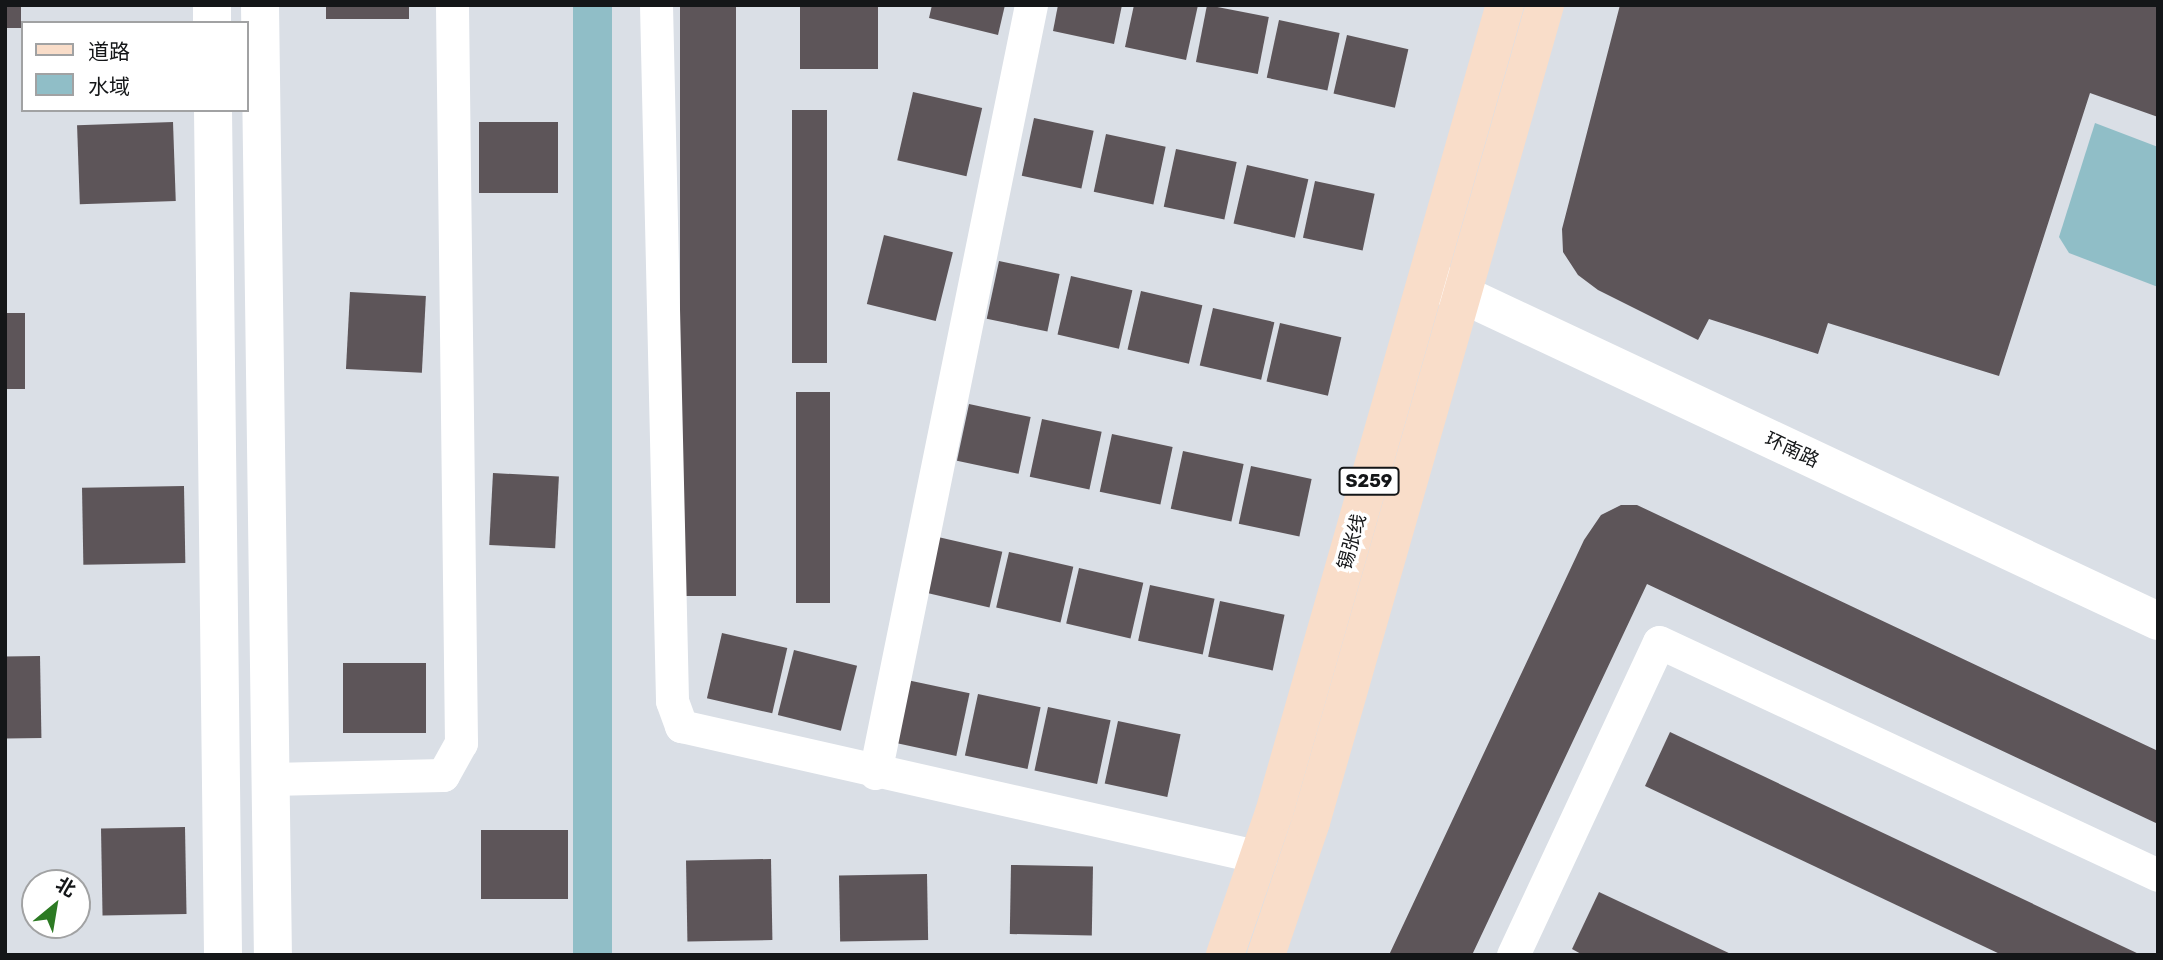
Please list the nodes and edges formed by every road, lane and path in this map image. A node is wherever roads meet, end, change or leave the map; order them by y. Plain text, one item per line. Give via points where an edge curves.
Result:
1 (260, 5) edge
2 (452, 5) edge
3 (656, 5) edge
4 (1031, 5) edge
5 (1505, 5) edge
6 (1545, 5) edge
7 (213, 112) edge
8 (1427, 278) junction
9 (1462, 294) junction
10 (2158, 621) edge
11 (875, 773) junction
12 (271, 779) junction
13 (1260, 858) junction
14 (2158, 875) edge
15 (223, 955) edge
16 (273, 955) edge
17 (1225, 955) edge
18 (1266, 955) edge
19 (1513, 955) edge

1 - 12 street
2 - 12 street via 461,743 443,775
3 - 11 street via 672,701 681,726
4 - 11 street
5 - 8 main road, 锡张线 / S259
6 - 9 main road, 锡张线 / S259
7 - 15 street
8 - 9 street, 环南路
8 - 13 main road, 锡张线 / S259
9 - 10 street, 环南路
9 - 18 main road, 锡张线 / S259 via 1311,822
11 - 13 street
12 - 16 street
13 - 17 main road, 锡张线 / S259
14 - 19 street via 1659,642

